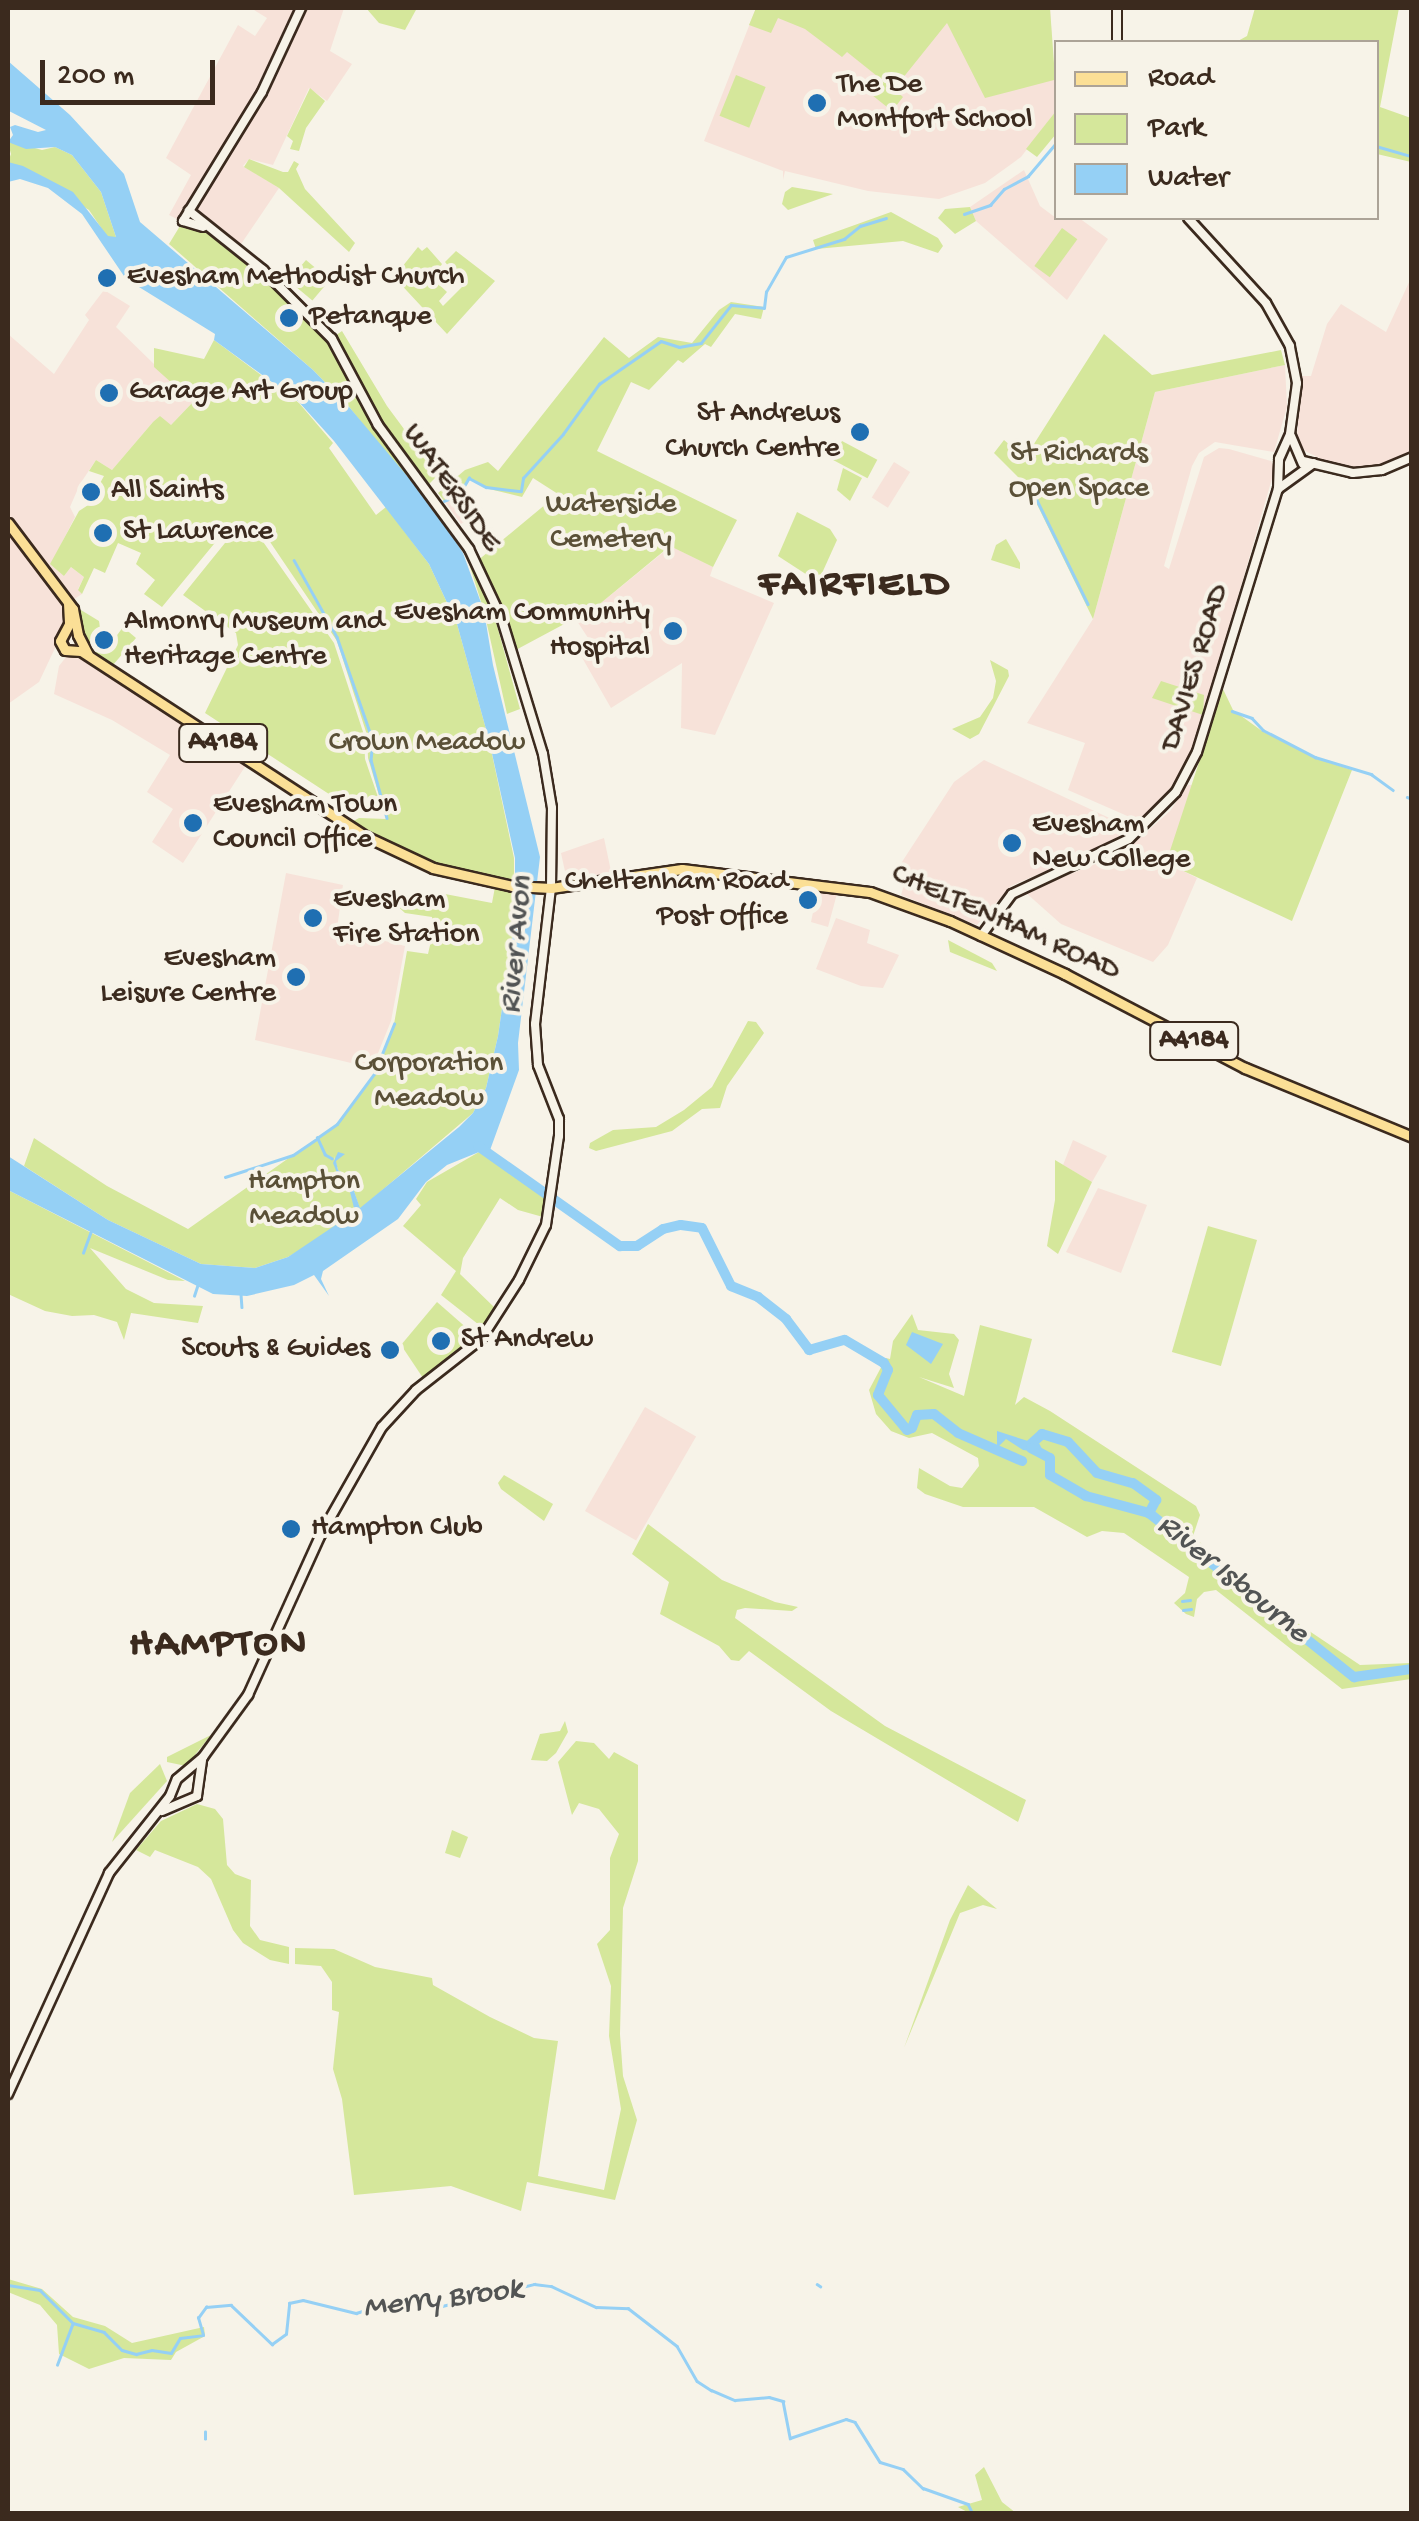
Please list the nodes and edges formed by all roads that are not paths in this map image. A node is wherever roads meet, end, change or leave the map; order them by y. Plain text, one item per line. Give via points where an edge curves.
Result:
1 (300, 8) edge
2 (1117, 8) edge
3 (1117, 40) edge
4 (189, 211) junction
5 (1190, 220) edge
6 (213, 231) junction
7 (1290, 434) junction
8 (1286, 452) junction
9 (1412, 457) edge
10 (1300, 464) junction
11 (1282, 470) junction
12 (1278, 490) junction
13 (8, 523) edge
14 (68, 602) junction
15 (64, 633) junction
16 (79, 637) junction
17 (74, 650) junction
18 (90, 657) junction
19 (549, 888) junction
20 (981, 936) junction
21 (1412, 1137) edge
22 (203, 1757) junction
23 (187, 1774) junction
24 (199, 1781) junction
25 (174, 1789) junction
26 (186, 1800) junction
27 (158, 1813) junction
28 (8, 2094) edge

1 - 4 main road via 262,92
2 - 3 main road
4 - 6 main road, WATERSIDE
4 - 6 main road, WATERSIDE via 183,220
5 - 7 main road, DAVIES ROAD via 1280,324 1297,383
6 - 19 main road, WATERSIDE via 275,280 332,339 378,425 470,549 500,617 543,754 552,808
7 - 8 main road, DAVIES ROAD
7 - 10 main road
8 - 10 main road
8 - 11 main road, DAVIES ROAD via 1279,460
9 - 10 main road via 1352,474
10 - 11 main road
10 - 12 main road, DAVIES ROAD
11 - 12 main road, DAVIES ROAD
12 - 20 main road, DAVIES ROAD via 1198,752 1176,792 1129,838 1012,894
13 - 14 main road, A4184
14 - 15 main road
14 - 16 main road, A4184
15 - 16 main road
15 - 17 main road via 62,646
16 - 17 main road
16 - 18 main road, A4184
17 - 18 main road, A4184
18 - 19 main road, CHELTENHAM ROAD / A4184 via 356,829 432,868
19 - 20 main road, CHELTENHAM ROAD / A4184 via 673,869 728,872 870,892
19 - 22 main road, WATERSIDE via 534,1024 538,1065 559,1119 542,1238 481,1339 416,1390 382,1427 320,1536 254,1684
20 - 21 main road, CHELTENHAM ROAD / A4184 via 1245,1068
22 - 23 main road, WATERSIDE
22 - 24 main road
23 - 24 main road
23 - 25 main road
24 - 26 main road via 197,1796
25 - 26 main road
25 - 27 main road
26 - 27 main road
27 - 28 main road via 122,1851 102,1887

